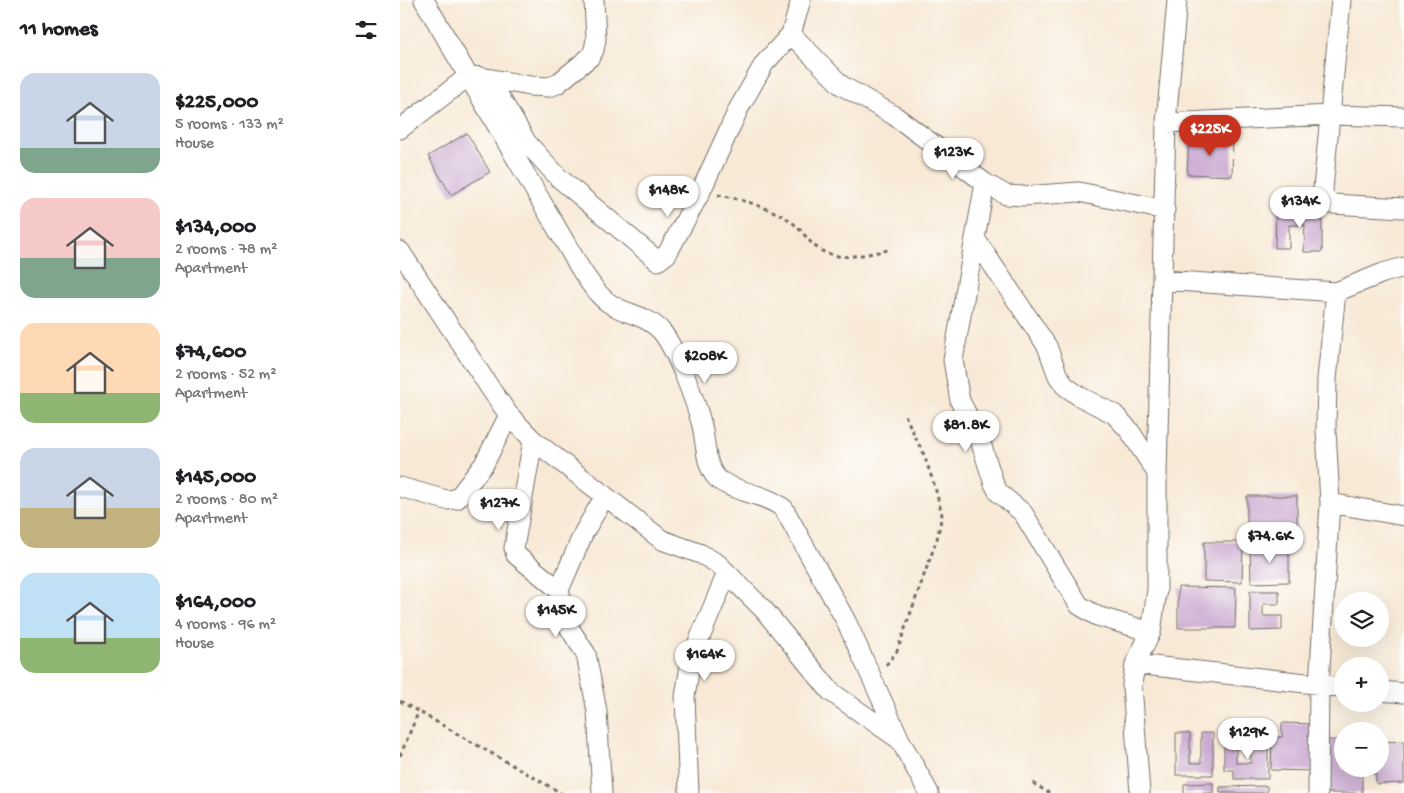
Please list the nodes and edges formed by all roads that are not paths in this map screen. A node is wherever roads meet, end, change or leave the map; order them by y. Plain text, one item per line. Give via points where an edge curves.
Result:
1 (424, 0) edge
2 (594, 0) edge
3 (801, 0) edge
4 (1177, 0) edge
5 (1341, 0) edge
6 (791, 34) junction
7 (470, 75) junction
8 (489, 79) junction
9 (1330, 115) junction
10 (1404, 117) edge
11 (1166, 123) junction
12 (400, 129) edge
13 (985, 183) junction
14 (1404, 208) edge
15 (1165, 210) junction
16 (976, 240) junction
17 (400, 251) edge
18 (1404, 268) edge
19 (1163, 280) junction
20 (1336, 292) junction
21 (509, 415) junction
22 (533, 440) junction
23 (1157, 473) junction
24 (400, 487) edge
25 (605, 496) junction
26 (1330, 503) junction
27 (1404, 516) edge
28 (727, 573) junction
29 (559, 590) junction
30 (1151, 632) junction
31 (1135, 664) junction
32 (1319, 685) junction
33 (1334, 686) edge
34 (1389, 692) edge
35 (1404, 693) edge
36 (900, 740) junction
37 (689, 786) edge
38 (602, 793) edge
39 (704, 793) edge
40 (929, 793) edge
41 (1140, 793) edge
42 (1318, 793) edge

1 - 7 street
2 - 8 street via 594,50 557,84 530,86
3 - 6 street
4 - 11 street
5 - 9 street
6 - 8 street via 764,64 739,108 700,193 662,260 654,259 559,178 527,143
6 - 13 street via 841,86 895,116
7 - 8 street
7 - 12 street
7 - 36 street via 537,196 597,292 609,303 644,318 662,331 674,351 701,421 710,466 716,477 773,501 784,509 846,621
9 - 10 street
9 - 11 street
9 - 14 street via 1323,189 1327,201 1331,204
11 - 15 street
13 - 15 street via 1014,196 1079,192
13 - 16 street
15 - 19 street
16 - 23 street via 1047,346 1065,386 1114,414 1129,430
16 - 30 street via 953,360 960,401 979,437 994,484 999,493 1023,513 1079,605 1097,616
17 - 21 street
18 - 20 street
19 - 20 street
19 - 23 street
20 - 26 street via 1326,428
21 - 22 street
21 - 24 street via 484,464 457,500
22 - 25 street
22 - 29 street via 514,548 516,555
23 - 30 street via 1157,590
25 - 28 street via 662,540 712,559
25 - 29 street via 584,532
26 - 27 street
26 - 32 street
28 - 36 street via 764,610 831,692
28 - 37 street via 691,659 685,698
29 - 38 street via 570,629 586,654 597,711
30 - 31 street
31 - 32 street
31 - 41 street via 1132,685
32 - 33 street
32 - 42 street
34 - 35 street
36 - 40 street
37 - 39 street

